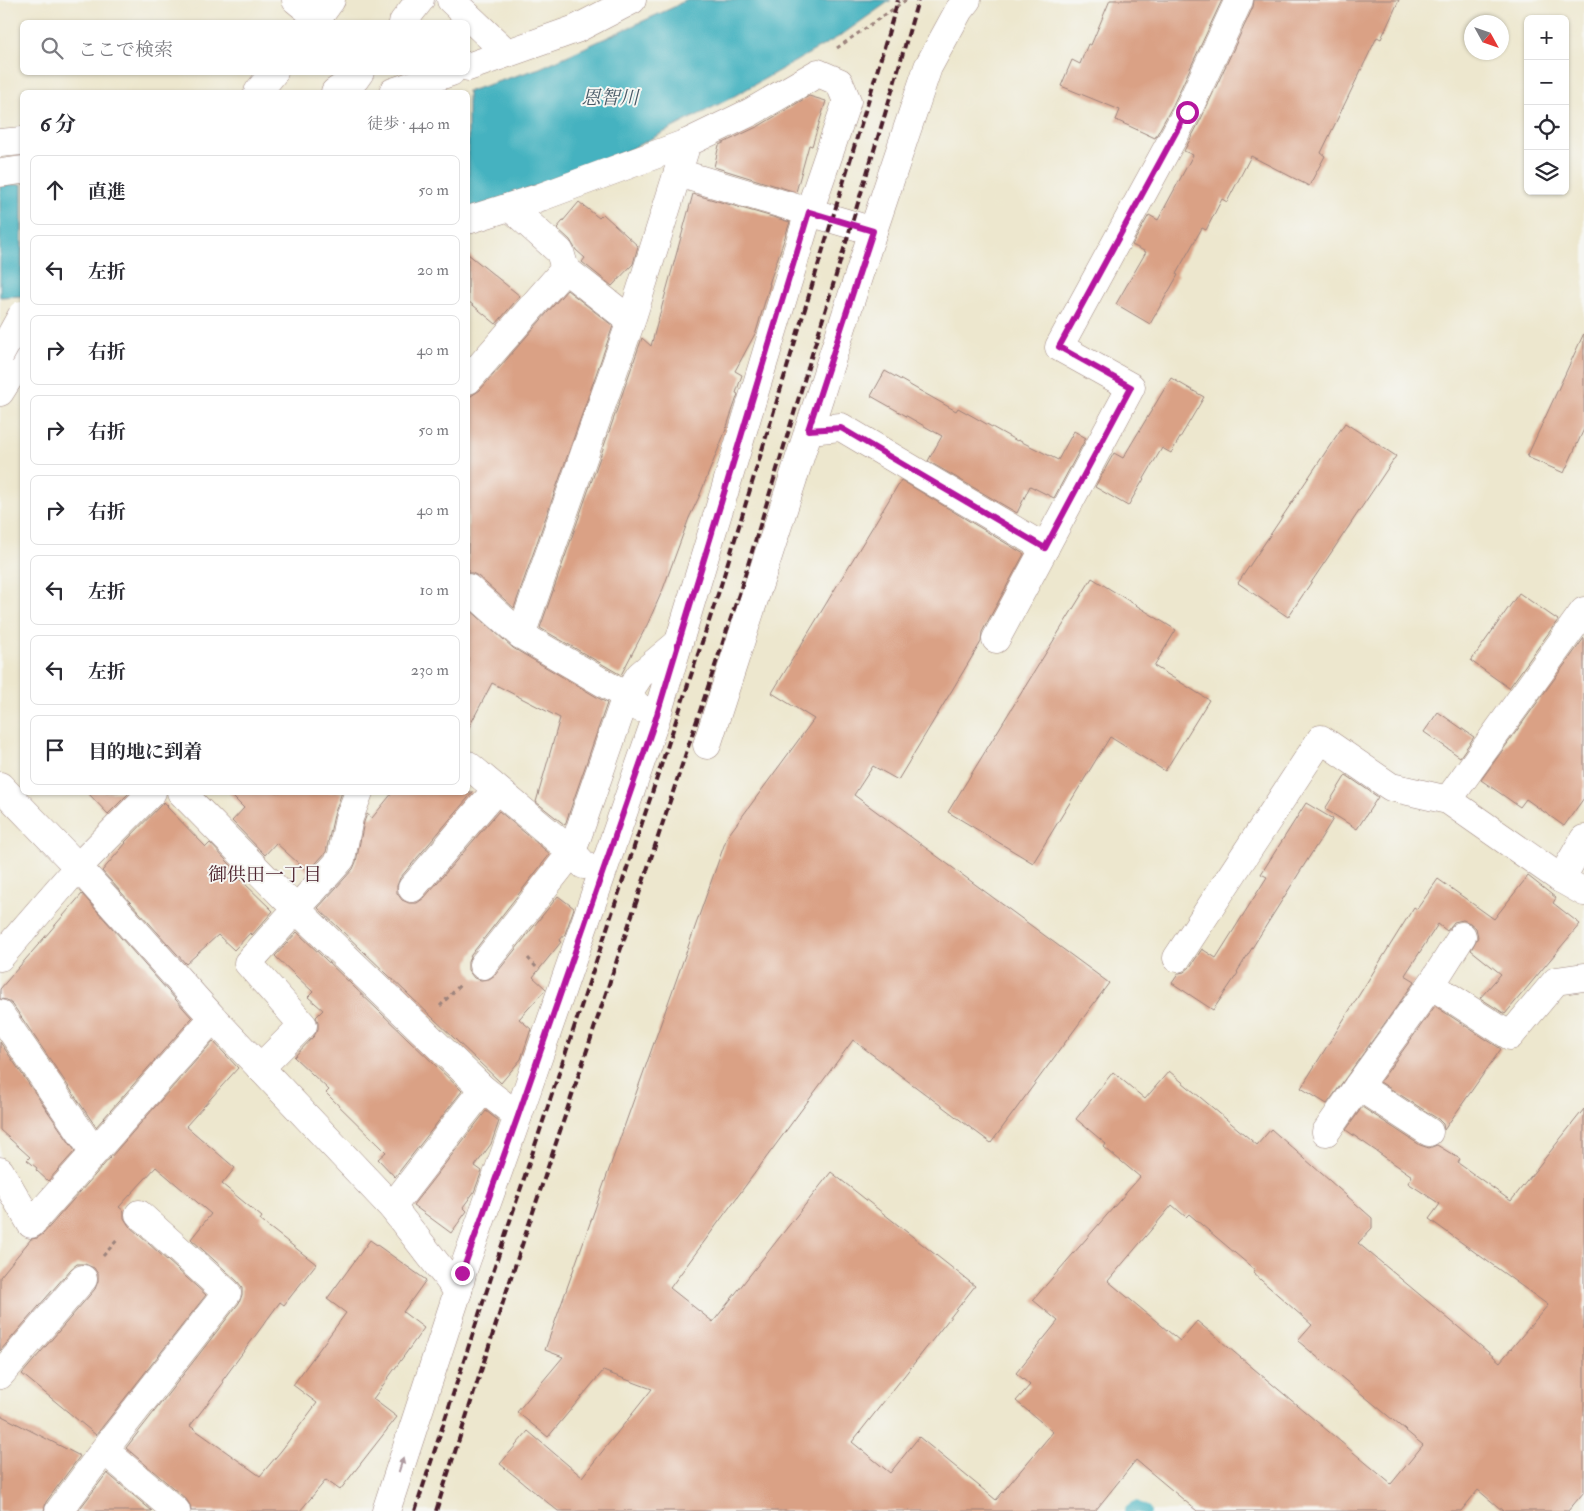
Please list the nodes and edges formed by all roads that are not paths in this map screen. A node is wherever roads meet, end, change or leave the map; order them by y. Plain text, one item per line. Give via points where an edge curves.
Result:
1 (296, 0) edge
2 (420, 0) edge
3 (451, 0) edge
4 (598, 0) edge
5 (632, 0) edge
6 (967, 0) edge
7 (1239, 0) edge
8 (322, 14) edge
9 (405, 20) edge
10 (576, 29) junction
11 (507, 53) junction
12 (470, 66) edge
13 (272, 75) edge
14 (441, 75) edge
15 (350, 81) edge
16 (260, 90) edge
17 (374, 90) edge
18 (398, 90) edge
19 (20, 140) edge
20 (687, 142) junction
21 (0, 143) edge
22 (20, 170) edge
23 (0, 173) edge
24 (678, 173) junction
25 (510, 207) junction
26 (809, 212) junction
27 (470, 219) edge
28 (873, 231) junction
29 (565, 269) junction
30 (20, 319) edge
31 (631, 321) junction
32 (0, 328) edge
33 (20, 330) edge
34 (0, 355) edge
35 (20, 360) edge
36 (470, 378) edge
37 (0, 392) edge
38 (808, 430) junction
39 (1045, 548) junction
40 (470, 590) edge
41 (1584, 611) edge
42 (521, 635) junction
43 (996, 639) dead end
44 (677, 644) junction
45 (626, 696) junction
46 (655, 721) junction
47 (707, 745) dead end
48 (470, 767) edge
49 (0, 786) edge
50 (496, 790) junction
51 (149, 795) edge
52 (184, 795) edge
53 (358, 795) edge
54 (1448, 800) junction
55 (1584, 840) edge
56 (572, 852) junction
57 (78, 867) junction
58 (599, 882) junction
59 (1573, 886) edge
60 (412, 888) dead end
61 (296, 909) junction
62 (1462, 936) dead end
63 (0, 957) edge
64 (1177, 958) dead end
65 (483, 965) road end
66 (1584, 977) edge
67 (1431, 985) junction
68 (0, 1014) edge
69 (213, 1018) junction
70 (260, 1068) junction
71 (1358, 1086) junction
72 (483, 1089) junction
73 (518, 1116) junction
74 (1326, 1132) dead end
75 (1429, 1132) dead end
76 (94, 1152) junction
77 (0, 1171) edge
78 (392, 1207) junction
79 (140, 1214) road end
80 (83, 1279) road end
81 (458, 1291) junction
82 (0, 1376) edge
83 (104, 1450) junction
84 (59, 1511) edge
85 (176, 1511) edge
86 (386, 1511) edge

1 - 8 street
2 - 9 street
3 - 11 street
4 - 10 street
5 - 10 street
6 - 28 street via 928,67
7 - 39 street via 1187,112 1059,347 1131,387
10 - 11 street
11 - 12 street
13 - 16 street
14 - 18 street
15 - 17 street
19 - 21 street
20 - 24 street
20 - 25 street
20 - 26 street via 751,112 818,73 839,82 847,101
22 - 23 street
24 - 26 street
24 - 31 street
25 - 27 street
25 - 29 street via 560,252
26 - 28 street
26 - 44 street
28 - 38 street
29 - 31 street
29 - 36 street
30 - 34 street, bridge
31 - 42 street
32 - 33 street
35 - 37 street
38 - 39 street via 841,428
38 - 47 street
39 - 43 street
40 - 42 street
41 - 54 street
42 - 45 street
44 - 45 street via 640,675
44 - 46 street
45 - 46 street
45 - 56 street
46 - 58 street
48 - 50 street
49 - 57 street
50 - 56 street
50 - 60 street
51 - 57 street
52 - 61 street
53 - 61 street via 349,818 341,859
54 - 59 street
54 - 64 street via 1391,787 1320,739
55 - 59 street
56 - 58 street
56 - 65 street
57 - 63 street
57 - 69 street
58 - 73 street
61 - 70 street via 248,963 303,1025
61 - 72 street
62 - 67 street
66 - 67 street via 1556,981 1510,1036
67 - 71 street
68 - 76 street
69 - 70 street
69 - 76 street
70 - 78 street
71 - 74 street
71 - 75 street
72 - 73 street
72 - 78 street
73 - 81 street
76 - 77 street via 30,1224
78 - 81 street
79 - 83 street via 227,1293
80 - 82 street
86 -> 81 street
83 - 84 street
83 - 85 street

